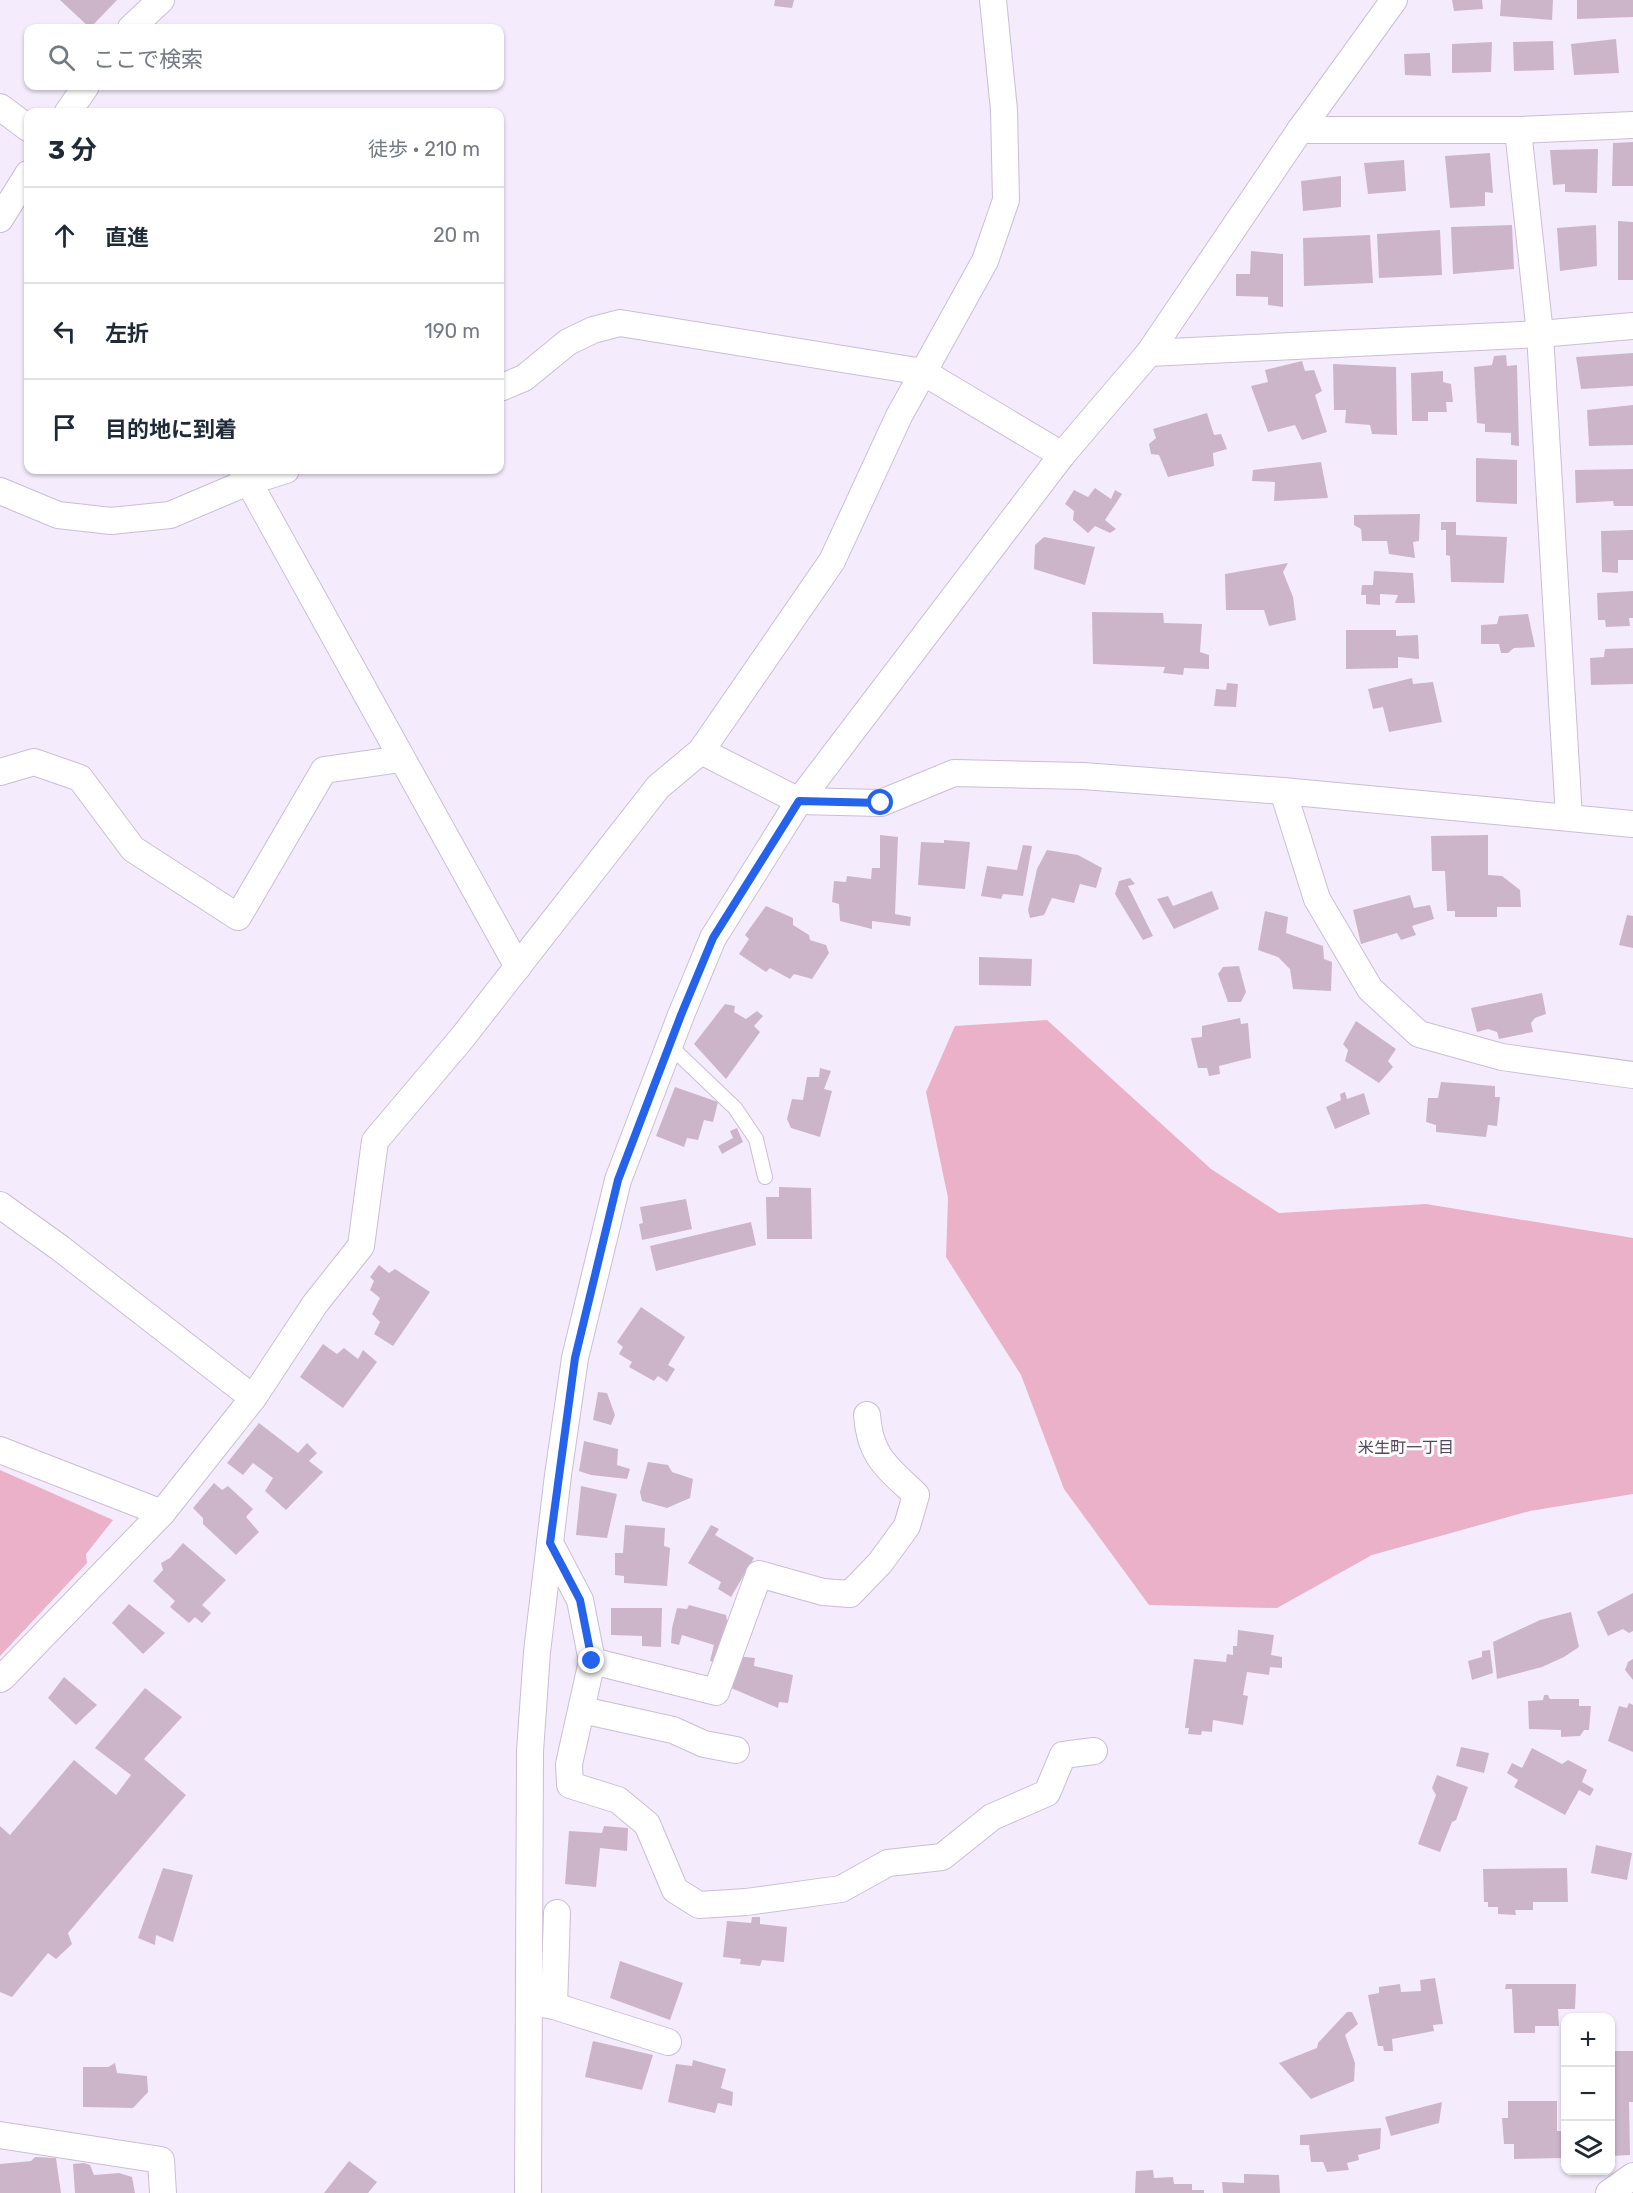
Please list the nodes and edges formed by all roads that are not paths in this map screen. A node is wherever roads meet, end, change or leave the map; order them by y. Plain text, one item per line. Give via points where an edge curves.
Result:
1 (161, 0) edge
2 (993, 0) edge
3 (1394, 0) edge
4 (136, 24) edge
5 (83, 90) edge
6 (0, 107) edge
7 (71, 108) edge
8 (1633, 124) edge
9 (24, 126) edge
10 (1300, 130) junction
11 (1518, 130) junction
12 (24, 180) edge
13 (0, 219) edge
14 (1633, 326) edge
15 (1540, 334) junction
16 (1149, 353) junction
17 (923, 372) junction
18 (504, 386) edge
19 (1062, 455) junction
20 (245, 476) edge
21 (0, 491) edge
22 (701, 751) junction
23 (401, 759) junction
24 (0, 772) edge
25 (1283, 791) junction
26 (799, 801) junction
27 (1569, 817) junction
28 (1633, 824) edge
29 (518, 967) junction
30 (669, 1045) junction
31 (1633, 1075) edge
32 (765, 1178) dead end
33 (0, 1205) edge
34 (253, 1398) junction
35 (867, 1415) dead end
36 (0, 1450) edge
37 (162, 1513) junction
38 (550, 1543) junction
39 (592, 1661) junction
40 (0, 1679) edge
41 (582, 1710) junction
42 (736, 1750) dead end
43 (1094, 1751) dead end
44 (557, 1913) dead end
45 (541, 2004) junction
46 (668, 2042) dead end
47 (0, 2135) edge
48 (1633, 2176) edge
49 (162, 2193) edge
50 (528, 2193) edge
51 (1609, 2193) edge

1 - 4 street
2 - 17 street via 1004,110 1006,200 985,261
3 - 10 street
5 - 7 street
6 - 9 street
8 - 11 street
10 - 11 street
10 - 16 street
11 - 15 street
12 - 13 street
14 - 15 street
15 - 16 street
15 - 27 street
16 - 19 street
17 - 18 street via 620,323 568,342 524,378
17 - 19 street
17 - 22 street via 832,561
19 - 26 street
20 - 21 street via 170,515 111,521 58,515
20 - 23 street
22 - 26 street
22 - 29 street via 658,787
23 - 24 street via 324,770 238,917 133,849 80,778 34,762
23 - 29 street
25 - 26 street via 1083,776 954,773 881,803
25 - 27 street
25 - 31 street via 1317,899 1370,989 1419,1034 1502,1058
26 - 30 street via 713,938
27 - 28 street
29 - 34 street via 375,1141 361,1246 315,1304
30 - 32 lane via 735,1108 756,1140
30 - 38 street via 618,1180 575,1358
33 - 34 street
34 - 37 street
35 - 39 street via 879,1459 916,1495 907,1526 880,1563 850,1594 823,1592 759,1574 716,1692
36 - 37 street
37 - 40 street
38 - 39 street via 580,1600
38 - 45 street via 530,1750
39 - 41 street
41 - 42 street via 673,1730 704,1744
41 - 43 street via 569,1764 570,1785 618,1800 647,1824 675,1890 699,1905 841,1889 888,1863 942,1857 992,1817 1047,1793 1063,1755
44 - 45 street
45 - 46 street
45 - 50 street
47 - 49 street via 161,2160
48 - 51 street

